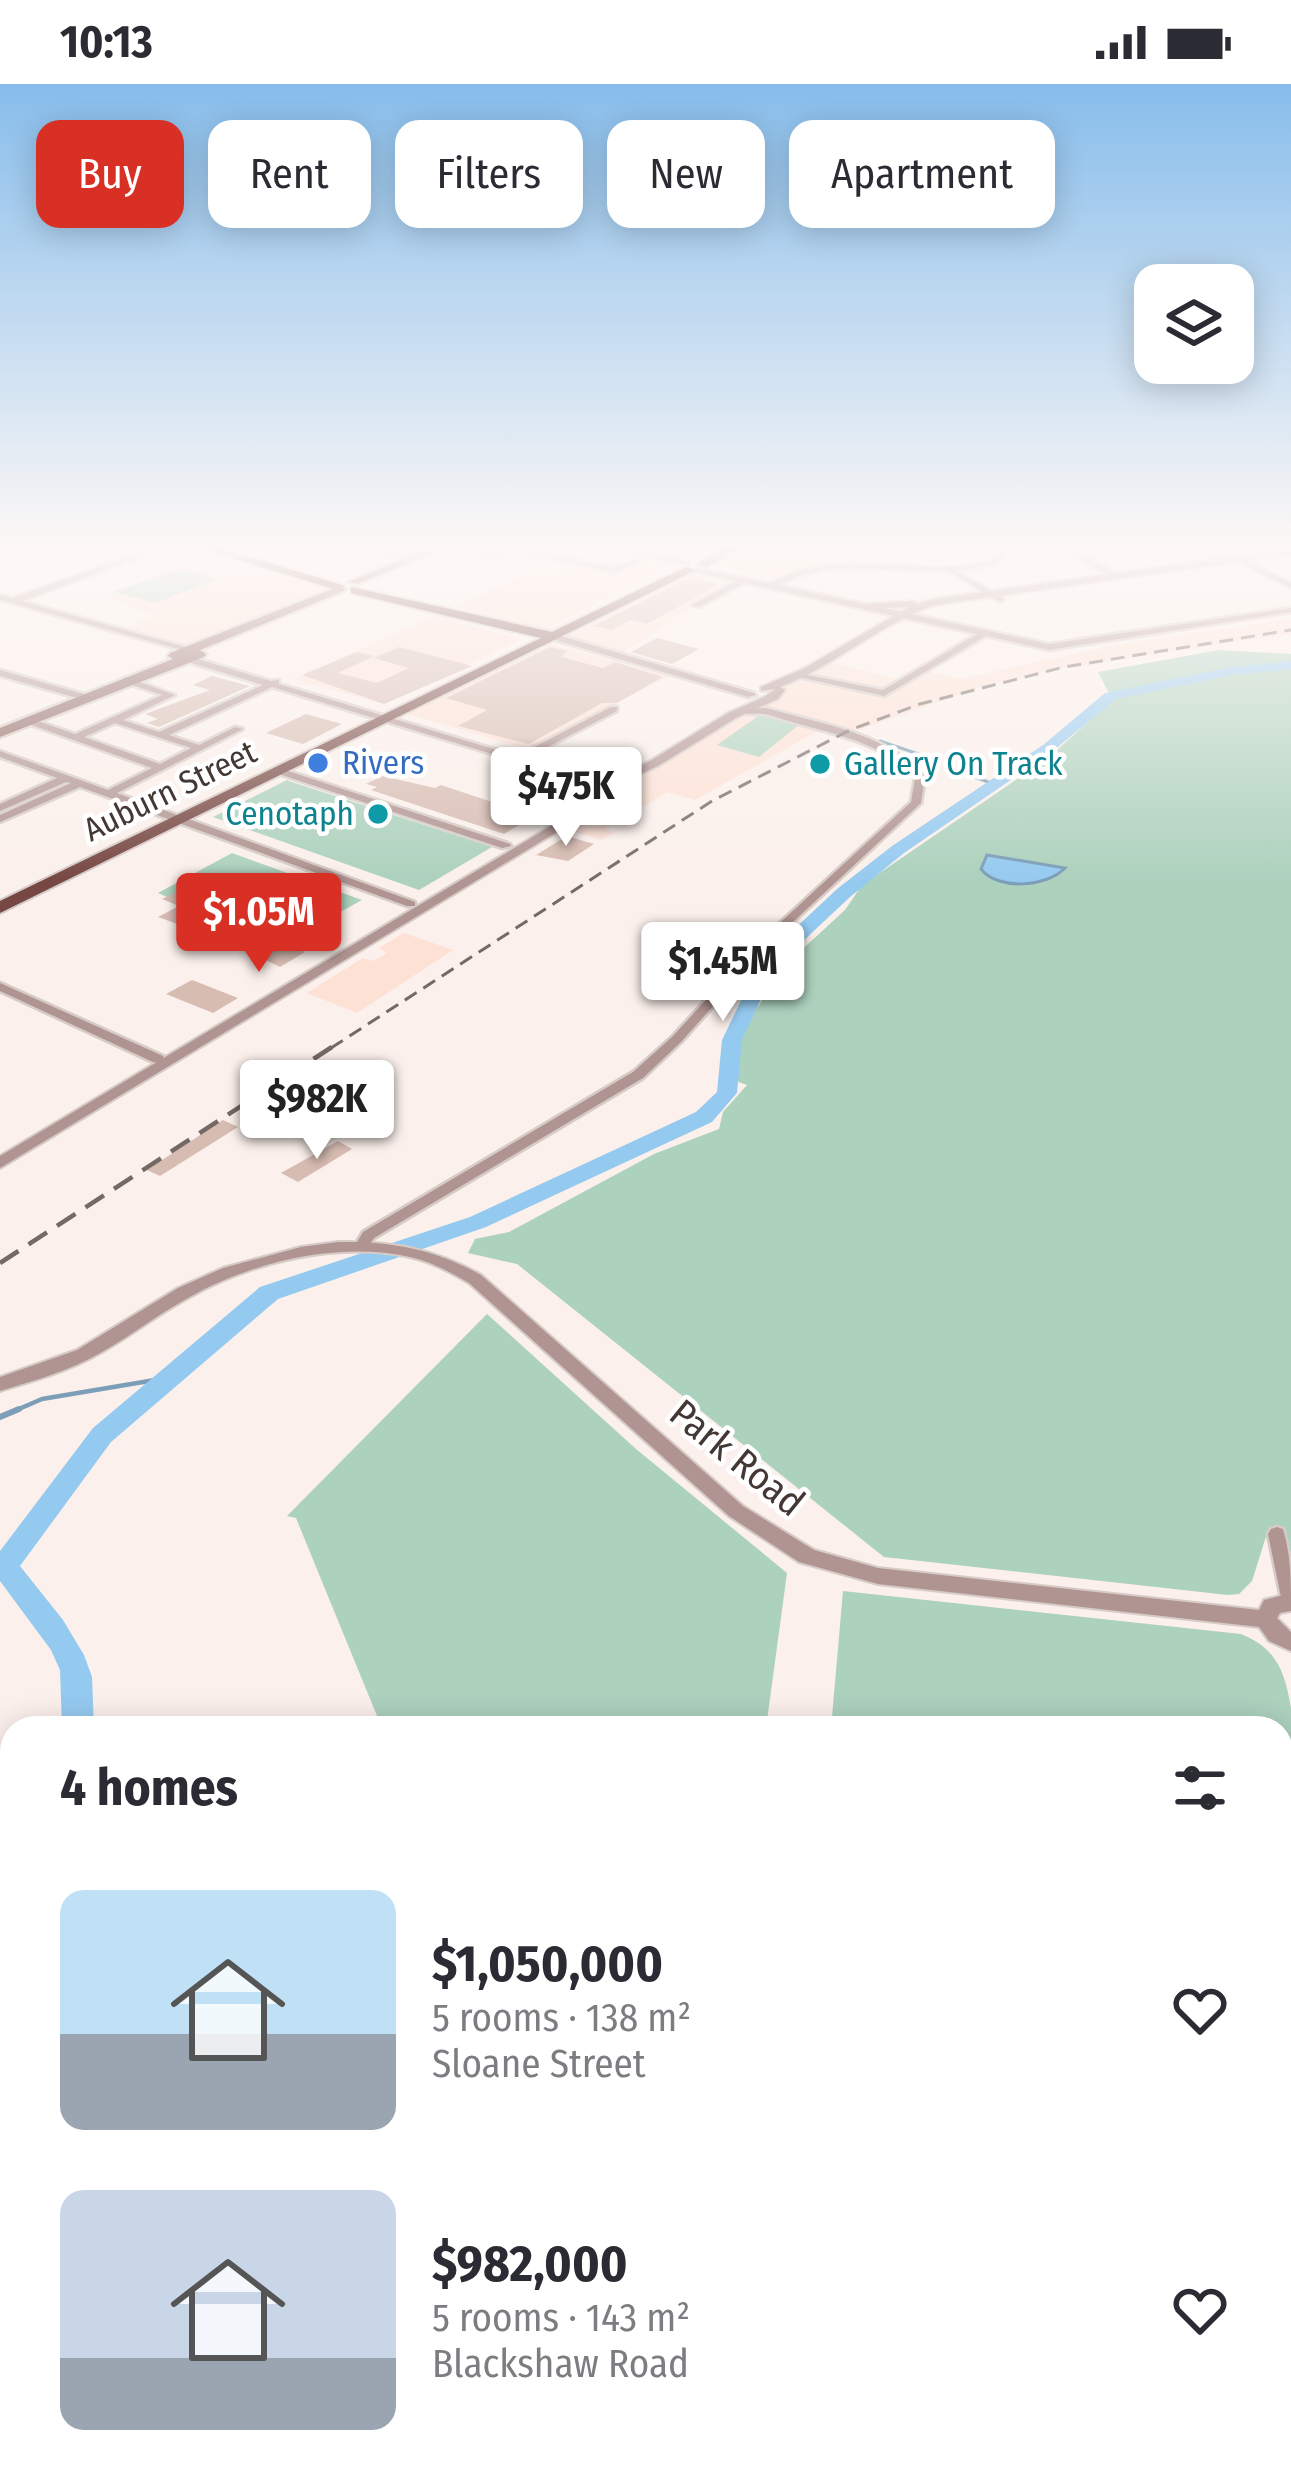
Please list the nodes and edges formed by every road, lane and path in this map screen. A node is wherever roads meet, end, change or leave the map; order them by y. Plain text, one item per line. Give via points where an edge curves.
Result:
1 (175, 659) edge
2 (206, 659) edge
3 (501, 659) edge
4 (629, 659) edge
5 (826, 659) edge
6 (940, 659) edge
7 (0, 673) edge
8 (793, 679) junction
9 (126, 680) junction
10 (274, 680) junction
11 (84, 697) junction
12 (758, 699) junction
13 (614, 709) dead end
14 (388, 715) junction
15 (114, 720) junction
16 (29, 721) junction
17 (238, 729) dead end
18 (0, 733) edge
19 (160, 735) junction
20 (74, 738) junction
21 (200, 748) junction
22 (0, 754) edge
23 (524, 756) junction
24 (159, 766) junction
25 (279, 771) junction
26 (66, 778) junction
27 (618, 782) junction
28 (80, 783) junction
29 (109, 793) junction
30 (0, 808) edge
31 (176, 818) junction
32 (0, 820) edge
33 (555, 826) junction
34 (506, 845) junction
35 (461, 882) junction
36 (411, 904) junction
37 (0, 906) edge
38 (399, 924) dead end
39 (382, 931) junction
40 (0, 987) edge
41 (158, 1059) junction
42 (0, 1159) edge
43 (361, 1247) junction
44 (0, 1384) edge
45 (1277, 1534) dead end
46 (1291, 1602) edge
47 (1266, 1619) junction
48 (1291, 1642) edge

1 - 9 main road
2 - 10 street
3 - 14 main road, Auburn Street
4 - 12 street
5 - 8 street
6 - 8 street via 871,694
7 - 11 street
8 - 12 street
9 - 11 main road
9 - 15 street via 170,695
10 - 14 street
10 - 19 street
11 - 16 main road
12 - 27 street
12 - 43 street via 918,772 916,803 762,945 668,1049 612,1092 368,1235
13 - 23 street
14 - 23 street
14 - 25 main road, Auburn Street
14 - 31 main road, Auburn Street
15 - 19 street
15 - 20 street
16 - 18 main road
16 - 20 street
17 - 21 street
19 - 21 street
20 - 24 street
21 - 24 street
22 - 26 street
23 - 27 street
24 - 29 street
25 - 31 main road, Auburn Street
25 - 34 street
26 - 28 street
26 - 30 street
27 - 33 street
27 - 34 street
28 - 29 street
28 - 32 street
29 - 31 street
31 - 36 street
31 - 37 main road, Auburn Street
33 - 34 street
33 - 35 street
34 - 36 street
35 - 36 street
35 - 39 street
36 - 41 street
38 - 39 street
39 - 42 street
40 - 41 street
41 - 42 street
43 - 44 street, Park Road via 214,1279 79,1357
43 - 47 street, Park Road via 423,1256 475,1279 736,1510 807,1556 878,1576
45 - 46 street
46 - 47 street via 1272,1606
47 - 48 street

